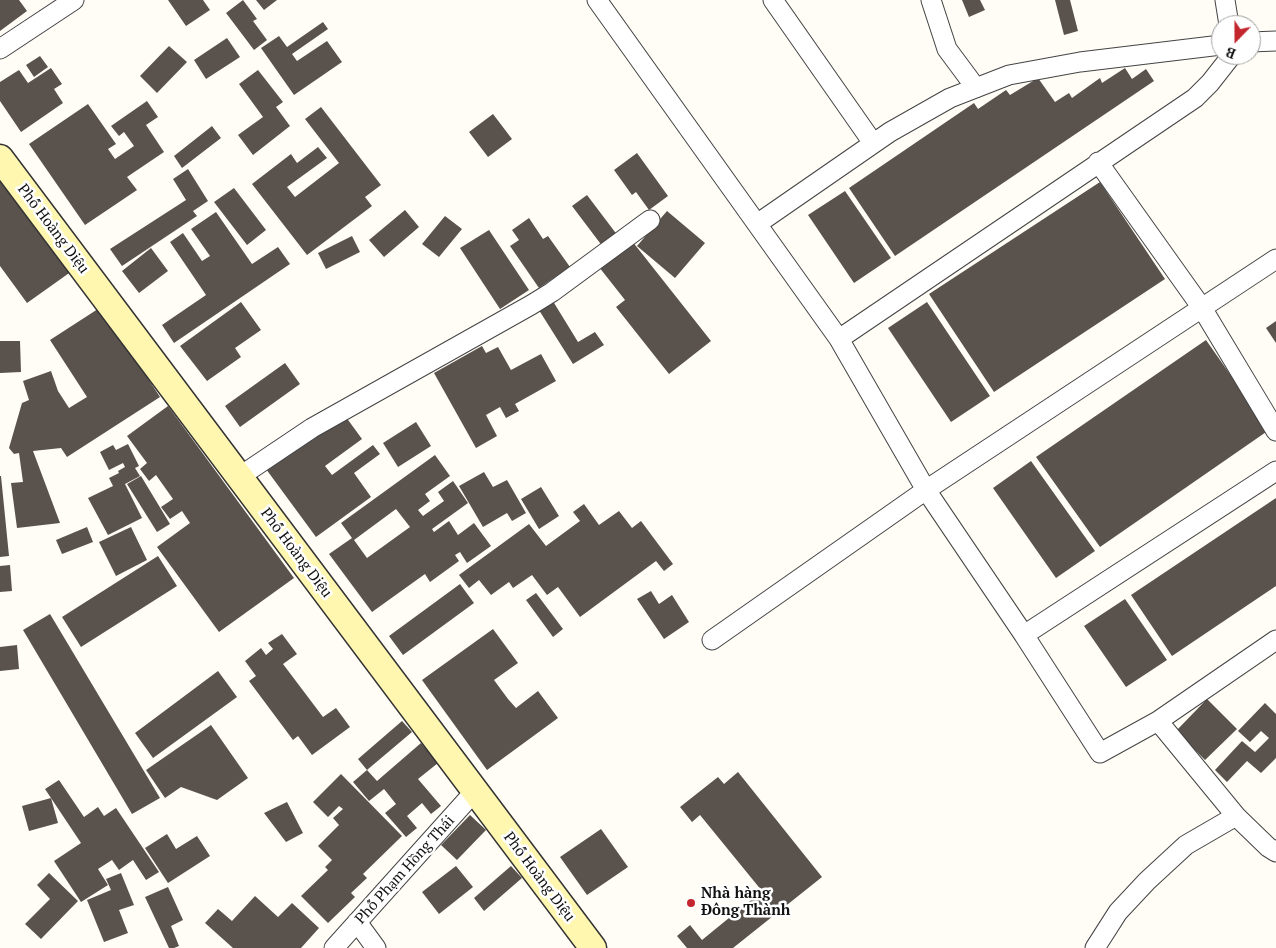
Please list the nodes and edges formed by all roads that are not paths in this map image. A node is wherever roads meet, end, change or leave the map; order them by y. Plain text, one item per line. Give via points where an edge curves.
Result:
1 (74, 0) edge
2 (597, 0) edge
3 (773, 0) edge
4 (931, 0) edge
5 (1225, 0) edge
6 (1227, 15) edge
7 (1276, 41) edge
8 (1261, 42) edge
9 (1211, 46) edge
10 (0, 49) edge
11 (1224, 65) edge
12 (976, 88) junction
13 (873, 143) junction
14 (0, 158) edge
15 (1098, 162) junction
16 (650, 220) dead end
17 (757, 224) junction
18 (1276, 259) edge
19 (1202, 308) junction
20 (839, 339) junction
21 (1276, 432) edge
22 (1276, 471) edge
23 (239, 477) junction
24 (926, 490) junction
25 (1024, 635) junction
26 (712, 640) dead end
27 (1276, 640) edge
28 (1158, 721) junction
29 (474, 791) junction
30 (1236, 816) junction
31 (1276, 852) edge
32 (357, 922) junction
33 (1104, 944) edge
34 (334, 948) edge
35 (376, 948) edge
36 (593, 948) edge

1 - 10 street
2 - 17 street
3 - 13 street
4 - 12 street via 947,49
5 - 6 street
7 - 8 street
9 - 12 street via 1009,75
11 - 15 street via 1195,98
12 - 13 street via 950,98
13 - 17 street
14 - 23 main road, Phố Hoàng Diệu
15 - 19 street
15 - 20 street
16 - 23 street via 552,292 312,428
17 - 20 street
18 - 19 street
19 - 21 street
19 - 24 street
20 - 24 street
22 - 25 street
23 - 29 main road, Phố Hoàng Diệu
24 - 25 street
24 - 26 street
25 - 28 street via 1100,753
27 - 28 street
28 - 30 street
29 - 32 street, Phố Phạm Hồng Thái
29 - 36 main road, Phố Hoàng Diệu
30 - 31 street
30 - 33 street via 1186,845 1148,881 1118,912
32 - 34 street, Phố Phạm Hồng Thái
32 - 35 street

